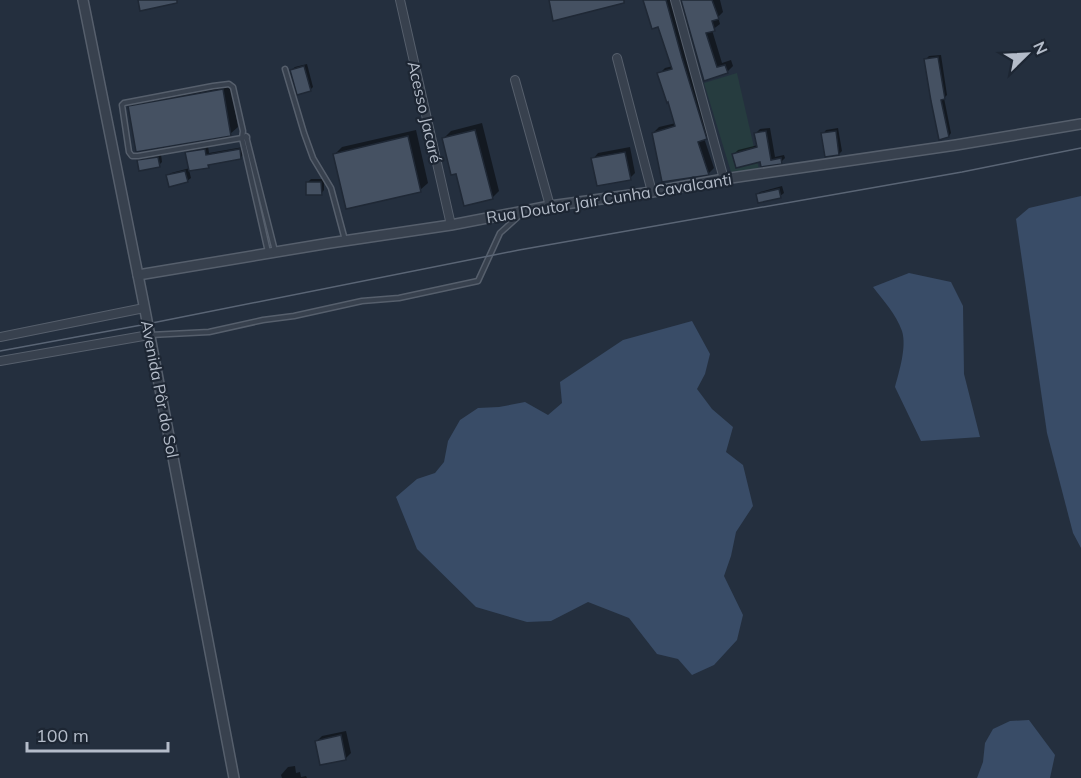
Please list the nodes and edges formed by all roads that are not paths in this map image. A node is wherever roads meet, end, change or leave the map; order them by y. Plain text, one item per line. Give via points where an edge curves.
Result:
1 (84, 0) edge
2 (400, 0) edge
3 (675, 0) edge
4 (617, 58) dead end
5 (285, 69) dead end
6 (515, 80) dead end
7 (1081, 124) edge
8 (244, 137) junction
9 (724, 179) junction
10 (652, 192) junction
11 (550, 206) junction
12 (523, 211) junction
13 (451, 225) junction
14 (345, 240) junction
15 (271, 252) junction
16 (138, 275) junction
17 (144, 308) junction
18 (149, 335) junction
19 (0, 337) edge
20 (0, 361) edge
21 (234, 778) edge

1 - 16 street, Avenida Pôr do Sol
2 - 13 street, Acesso Jacaré
3 - 9 street
4 - 10 street
5 - 14 lane via 313,158 331,188
6 - 11 street
7 - 9 street, Rua Doutor Jair Cunha Cavalcanti
8 - 8 lane via 132,156 122,105 229,84 233,87
8 - 15 lane
9 - 10 street, Rua Doutor Jair Cunha Cavalcanti
10 - 11 street, Rua Doutor Jair Cunha Cavalcanti
11 - 12 street, Rua Doutor Jair Cunha Cavalcanti
12 - 13 street, Rua Doutor Jair Cunha Cavalcanti
12 - 18 lane via 500,233 478,281 209,332
13 - 14 street, Rua Doutor Jair Cunha Cavalcanti
14 - 15 street, Rua Doutor Jair Cunha Cavalcanti
15 - 16 street, Rua Doutor Jair Cunha Cavalcanti
16 - 17 street, Avenida Pôr do Sol
17 - 18 street, Avenida Pôr do Sol
17 - 19 street
18 - 20 street
18 - 21 street, Avenida Pôr do Sol

